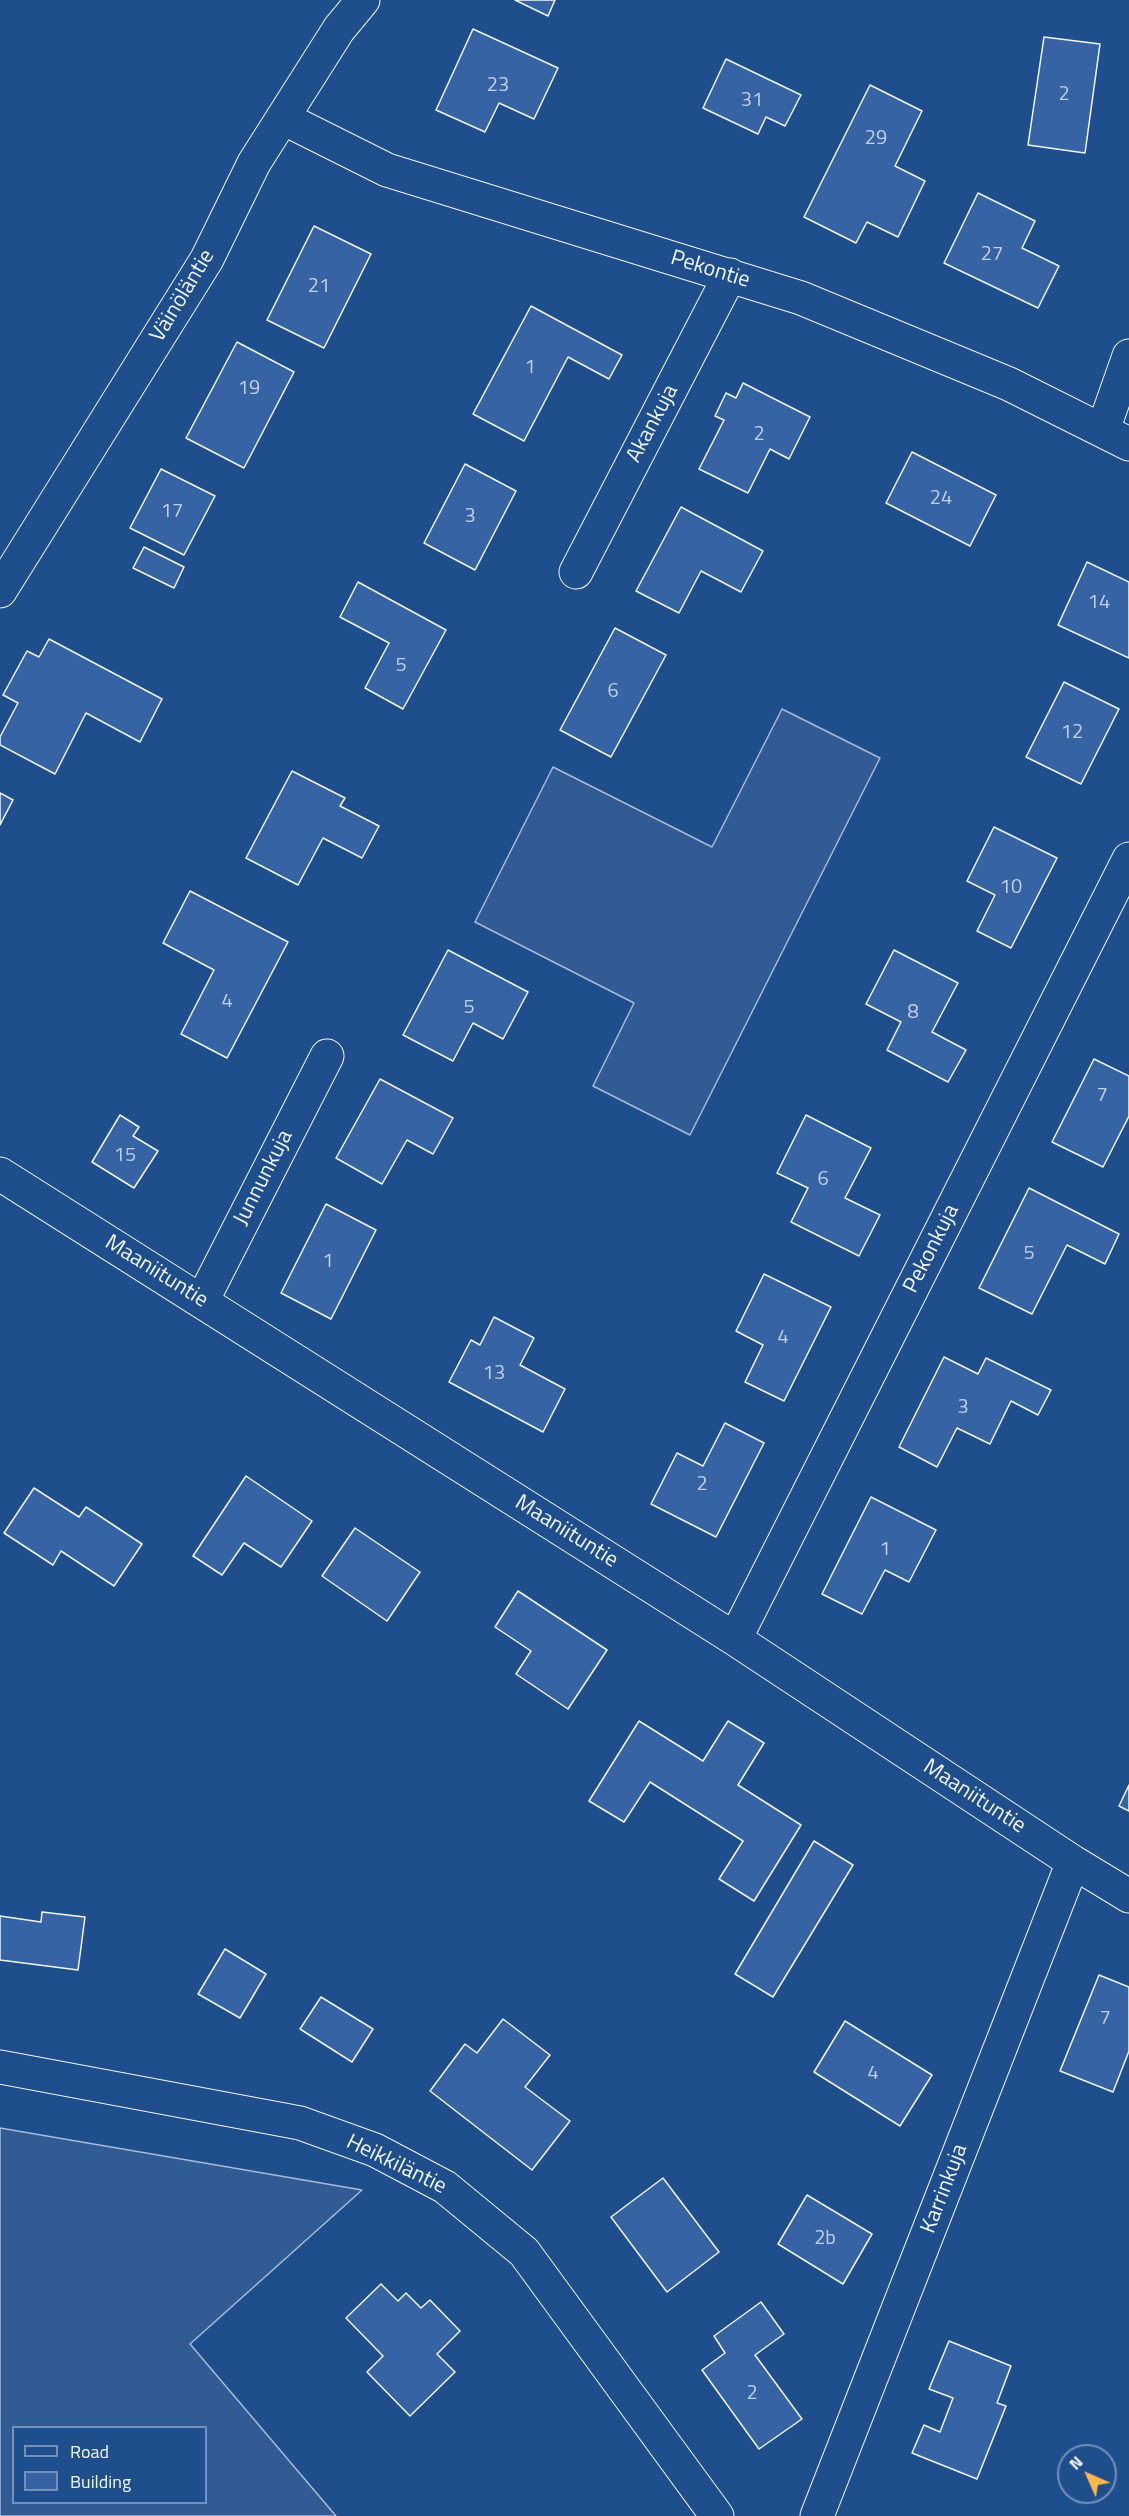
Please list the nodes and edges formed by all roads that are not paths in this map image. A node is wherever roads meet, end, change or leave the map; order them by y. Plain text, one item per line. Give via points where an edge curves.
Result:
1 (363, 0) edge
2 (283, 118) junction
3 (730, 275) junction
4 (1129, 356) edge
5 (1116, 437) edge
6 (576, 572) dead end
7 (0, 591) edge
8 (1129, 859) edge
9 (327, 1056) dead end
10 (0, 1174) edge
11 (202, 1301) junction
12 (735, 1639) junction
13 (1073, 1862) junction
14 (1129, 1896) edge
15 (0, 2067) edge
16 (717, 2516) edge
17 (817, 2516) edge

1 - 2 street, Väinöläntie via 339,29
2 - 3 street, Pekontie via 387,170
2 - 7 street, Väinöläntie via 254,163 207,259
3 - 5 street, Pekontie via 801,298 1009,384
3 - 6 street, Akankuja
4 - 5 street
8 - 12 street, Pekonkuja
9 - 11 street, Junnunkuja
10 - 11 street, Maaniituntie
11 - 12 street, Maaniituntie
12 - 13 street, Maaniituntie
13 - 14 street, Maaniituntie
13 - 17 street, Karrinkuja
15 - 16 street, Heikkiläntie via 300,2123 375,2150 445,2187 524,2252

